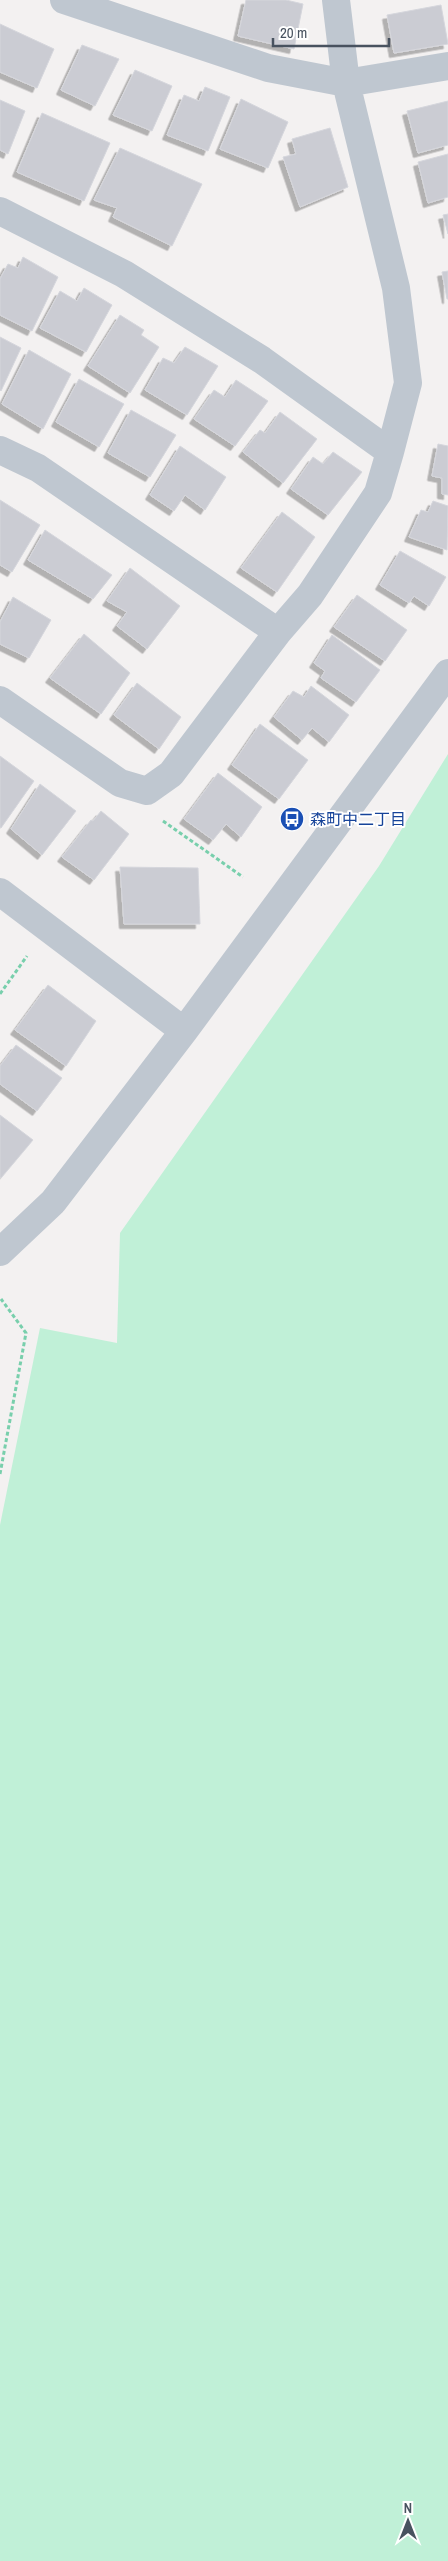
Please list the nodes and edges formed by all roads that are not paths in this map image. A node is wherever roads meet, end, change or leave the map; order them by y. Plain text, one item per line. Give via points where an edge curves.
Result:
1 (64, 0) edge
2 (336, 0) edge
3 (448, 66) edge
4 (346, 83) junction
5 (0, 211) edge
6 (0, 450) edge
7 (390, 452) junction
8 (278, 632) junction
9 (448, 673) edge
10 (0, 700) edge
11 (0, 892) edge
12 (184, 1031) junction
13 (0, 1252) edge

1 - 4 street via 268,68
2 - 4 street
3 - 4 street
4 - 7 street via 396,288 408,382
5 - 7 street via 124,274 262,360
6 - 8 street via 38,468
7 - 8 street via 378,493 310,595
8 - 10 street via 171,774 147,791 120,783
9 - 12 street
11 - 12 street
12 - 13 street via 53,1202

